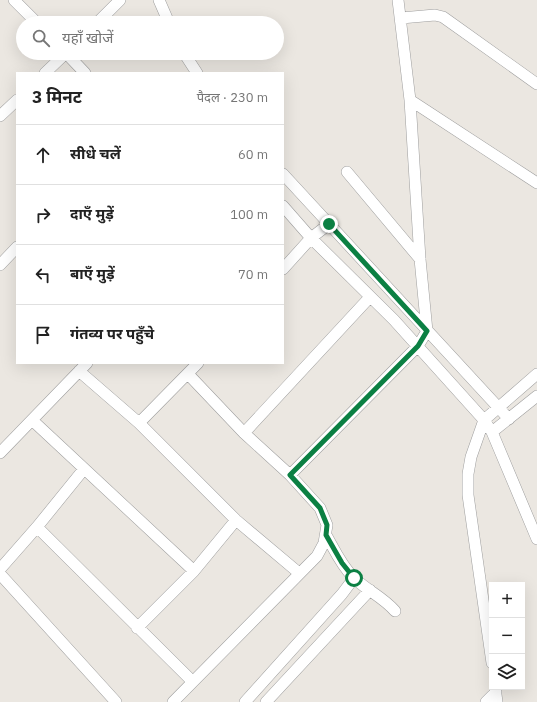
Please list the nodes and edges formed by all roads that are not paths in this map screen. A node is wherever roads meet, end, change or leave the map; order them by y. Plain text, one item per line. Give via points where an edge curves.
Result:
1 (14, 0) edge
2 (120, 0) edge
3 (158, 0) edge
4 (398, 0) edge
5 (30, 16) edge
6 (104, 16) edge
7 (166, 16) edge
8 (401, 18) junction
9 (59, 60) edge
10 (73, 60) edge
11 (189, 60) edge
12 (46, 72) edge
13 (84, 72) edge
14 (196, 72) edge
15 (537, 84) edge
16 (410, 100) junction
17 (16, 101) edge
18 (0, 116) edge
19 (348, 172) dead end
20 (284, 175) edge
21 (537, 183) edge
22 (284, 207) edge
23 (329, 224) junction
24 (311, 238) junction
25 (16, 248) edge
26 (420, 259) junction
27 (0, 265) edge
28 (284, 268) edge
29 (370, 296) junction
30 (427, 331) junction
31 (418, 346) junction
32 (197, 364) edge
33 (83, 367) edge
34 (188, 374) junction
35 (537, 374) edge
36 (537, 396) edge
37 (498, 408) junction
38 (508, 419) junction
39 (32, 420) junction
40 (484, 420) junction
41 (139, 423) junction
42 (244, 432) junction
43 (492, 432) junction
44 (0, 453) edge
45 (84, 469) junction
46 (290, 475) junction
47 (236, 520) junction
48 (37, 527) junction
49 (326, 535) junction
50 (537, 539) edge
51 (0, 570) edge
52 (194, 571) junction
53 (299, 573) junction
54 (0, 574) edge
55 (354, 578) junction
56 (370, 590) junction
57 (395, 611) dead end
58 (137, 628) junction
59 (491, 654) edge
60 (192, 681) junction
61 (496, 694) edge
62 (116, 702) edge
63 (173, 702) edge
64 (245, 702) edge
65 (266, 702) edge
66 (486, 702) edge

1 - 5 street
2 - 6 street
3 - 7 street
4 - 8 street
8 - 15 street via 435,15 443,17
8 - 16 street
9 - 12 street
10 - 13 street
11 - 14 street
16 - 21 street
16 - 26 street
17 - 18 street
19 - 26 street
20 - 23 street
22 - 24 street
23 - 24 street
23 - 30 street
24 - 28 street
24 - 29 street
25 - 27 street
26 - 30 street
29 - 31 street
29 - 42 street
30 - 31 street
30 - 37 street
31 - 40 street
31 - 46 street
32 - 34 street
33 - 39 street
33 - 41 street
34 - 41 street
34 - 42 street
35 - 37 street
36 - 38 street
37 - 38 street
37 - 40 street
38 - 43 street
39 - 44 street
39 - 45 street
40 - 43 street
40 - 59 street via 471,457 468,495
41 - 47 street
42 - 46 street
43 - 50 street
45 - 48 street
45 - 52 street
46 - 49 street via 320,508 327,525
47 - 52 street
47 - 53 street
48 - 51 street
48 - 58 street
49 - 53 street via 320,552
49 - 55 street
52 - 58 street
53 - 60 street
54 - 62 street
55 - 56 street
55 - 64 street
56 - 57 street
56 - 65 street
58 - 60 street
60 - 63 street
61 - 66 street

